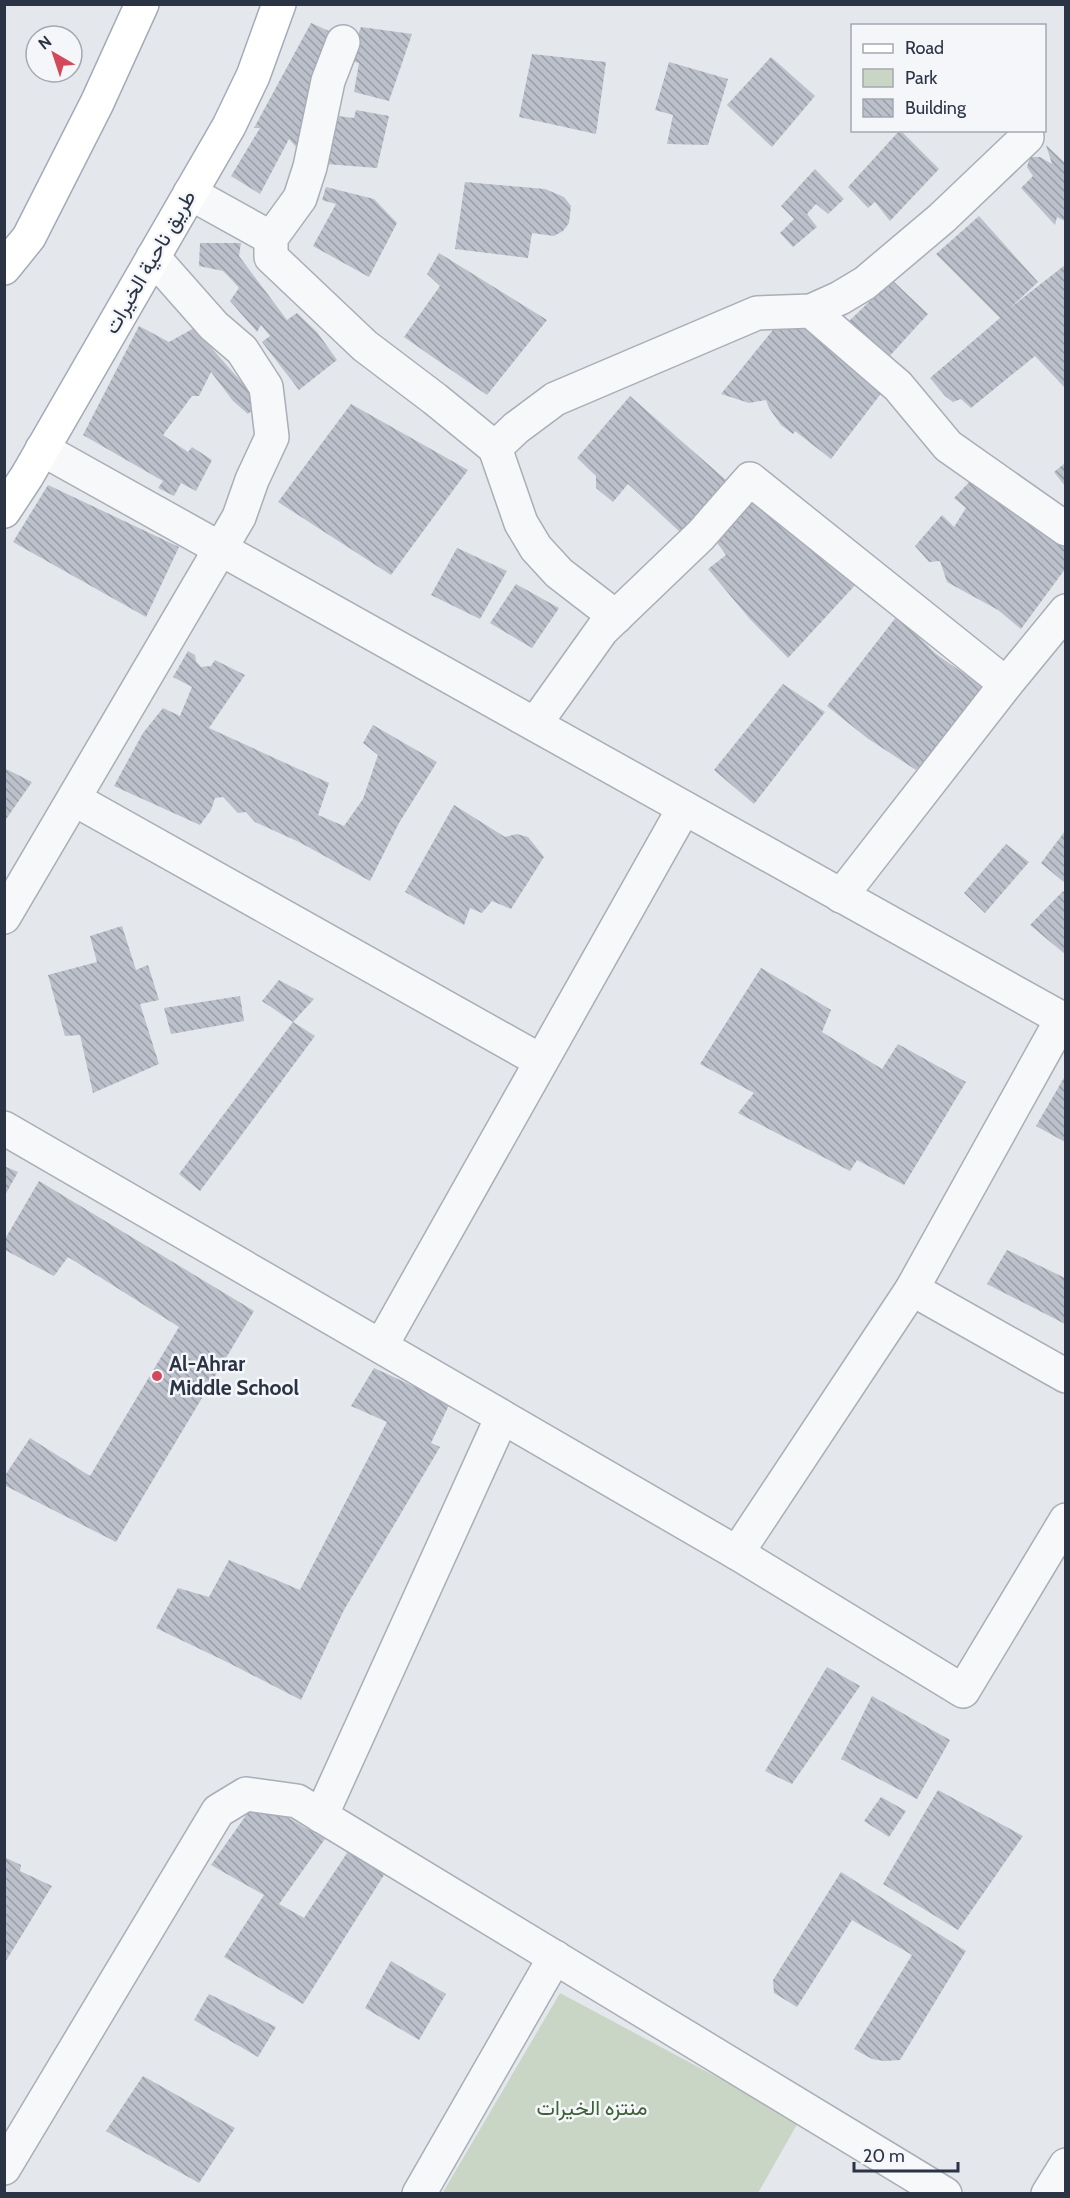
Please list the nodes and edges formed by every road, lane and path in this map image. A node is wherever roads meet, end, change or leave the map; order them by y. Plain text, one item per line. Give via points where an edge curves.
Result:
1 (142, 4) edge
2 (279, 4) edge
3 (343, 42) dead end
4 (1027, 136) dead end
5 (190, 193) junction
6 (271, 238) junction
7 (153, 257) junction
8 (4, 268) edge
9 (811, 311) junction
10 (495, 448) junction
11 (42, 449) junction
12 (4, 511) edge
13 (1065, 529) edge
14 (220, 549) junction
15 (1065, 611) edge
16 (616, 617) junction
17 (1006, 684) junction
18 (535, 724) junction
19 (74, 799) junction
20 (684, 808) junction
21 (841, 896) junction
22 (4, 917) edge
23 (1064, 1020) edge
24 (541, 1061) junction
25 (4, 1128) edge
26 (912, 1288) junction
27 (381, 1346) junction
28 (1065, 1376) edge
29 (502, 1417) junction
30 (1065, 1520) edge
31 (737, 1553) junction
32 (321, 1816) junction
33 (555, 1957) junction
34 (1065, 2165) edge
35 (4, 2168) edge
36 (419, 2193) edge
37 (945, 2193) edge
38 (1048, 2193) edge

1 - 8 main road via 97,103 28,237
2 - 5 main road, طريق ناحية الخيرات via 253,76
3 - 6 street via 328,81 300,198
4 - 9 street via 942,218 866,283
5 - 6 street
5 - 7 main road, طريق ناحية الخيرات
6 - 10 street via 271,257 365,346
7 - 11 main road, طريق ناحية الخيرات
7 - 14 street via 214,326 242,350 266,387 272,437 239,517
9 - 10 street via 757,313 555,399
9 - 13 street via 898,386 948,446
10 - 16 street via 521,523 536,548 559,573
11 - 12 main road, طريق ناحية الخيرات
11 - 14 street
14 - 18 street
14 - 19 street
15 - 17 street
16 - 17 street via 701,535 750,479
16 - 18 street via 602,630
17 - 21 street
18 - 20 street
19 - 22 street
19 - 24 street
20 - 21 street
20 - 24 street
21 - 23 street
23 - 26 street
24 - 27 street
25 - 27 street
26 - 28 street
26 - 31 street
27 - 29 street
29 - 31 street
29 - 32 street
30 - 31 street via 963,1691
32 - 33 street
32 - 35 street via 297,1801 246,1794 218,1811
33 - 36 street
33 - 37 street
34 - 38 street

